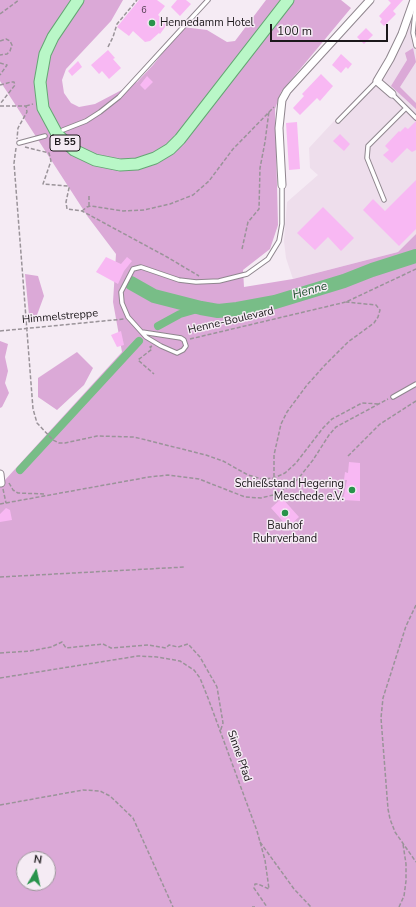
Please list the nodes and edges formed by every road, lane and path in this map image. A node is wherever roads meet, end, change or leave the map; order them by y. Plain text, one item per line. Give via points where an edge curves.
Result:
1 (19, 0) edge
2 (78, 0) edge
3 (137, 0) edge
4 (208, 0) edge
5 (288, 0) edge
6 (370, 0) edge
7 (414, 0) edge
8 (416, 2) edge
9 (0, 14) edge
10 (0, 41) edge
11 (416, 46) edge
12 (108, 47) dead end
13 (0, 55) edge
14 (0, 63) edge
15 (0, 74) edge
16 (377, 81) junction
17 (0, 86) edge
18 (392, 94) joint
19 (282, 100) junction
20 (35, 103) dead end
21 (0, 105) edge
22 (26, 106) junction
23 (406, 108) junction
24 (269, 111) junction
25 (416, 118) edge
26 (338, 121) dead end
27 (63, 130) dead end
28 (45, 136) dead end
29 (19, 143) junction
30 (282, 185) joint
31 (89, 196) dead end
32 (384, 200) dead end
33 (89, 206) junction
34 (82, 211) junction
35 (242, 249) dead end
36 (416, 269) edge
37 (204, 282) junction
38 (346, 302) junction
39 (122, 320) dead end
40 (27, 329) junction
41 (0, 331) edge
42 (142, 332) junction
43 (184, 340) junction
44 (154, 343) junction
45 (154, 374) dead end
46 (416, 384) edge
47 (393, 397) joint
48 (416, 401) edge
49 (379, 404) junction
50 (348, 456) dead end
51 (0, 474) edge
52 (274, 478) junction
53 (5, 483) junction
54 (47, 494) junction
55 (6, 503) junction
56 (0, 504) edge
57 (185, 567) dead end
58 (0, 577) edge
59 (416, 605) edge
60 (0, 653) edge
61 (0, 678) edge
62 (220, 732) junction
63 (0, 805) edge
64 (259, 841) junction
65 (402, 842) junction
66 (416, 862) edge
67 (173, 907) edge
68 (252, 907) edge
69 (255, 907) edge
70 (267, 907) edge
71 (311, 907) edge
72 (399, 907) edge

1 - 9 path
2 - 5 main road, B 55 via 53,37 45,54 40,82 43,108 57,134 74,150 95,160 126,165 155,158 180,139
3 - 12 path via 117,24
4 - 27 lane via 119,96 91,118
6 - 19 street via 287,91
7 - 16 street via 402,34
8 - 11 lane via 413,33
10 - 13 path via 6,39 12,45 7,54
14 - 15 path via 7,65
16 - 18 street
16 - 26 lane
17 - 21 path via 11,82 15,85
18 - 23 lane
19 - 24 path
19 - 30 street via 278,128
20 - 22 path
21 - 22 path
22 - 29 path via 27,112 17,133
23 - 25 lane
23 - 32 lane via 368,146 367,158
24 - 33 path via 233,149 209,181 193,195 170,204 136,210 115,211
24 - 35 path via 260,168 259,208 248,222
28 - 29 lane
29 - 34 path via 27,148 49,153 51,161 44,185 68,186 67,208
29 - 40 path via 14,163
30 - 37 lane via 281,233 272,254 260,266 242,276
31 - 33 path
33 - 34 path
34 - 37 path via 167,257 201,277
36 - 38 path, Henne-Boulevard
37 - 42 lane via 183,281 141,267 131,272 122,288 122,299 131,322
38 - 43 path, Henne-Boulevard
38 - 52 path via 376,305 380,310 378,317 325,365 287,412 281,424 274,455
39 - 40 path, Himmelstreppe
40 - 41 path, Himmelstreppe
40 - 52 path via 34,415 36,423 53,440 65,443 97,436 134,437 206,455 255,478
42 - 43 lane
42 - 44 lane
43 - 44 lane via 185,348 178,353
44 - 45 path via 150,348 152,349 138,360
46 - 47 lane
47 - 49 path
48 - 50 path via 380,424
49 - 52 path via 362,403 332,419 296,463 285,473
49 - 54 path via 336,427 298,479 287,488 261,498 245,497 199,479 168,475
51 - 53 street
53 - 54 path via 18,493
53 - 55 path
54 - 55 path
55 - 56 path
57 - 58 path
59 - 65 path via 406,626 382,706 388,809 395,832
60 - 62 path, Sinne Pfad via 30,651 52,647 62,642 66,648 102,644 110,648 148,645 166,648 169,645 178,647 188,644 200,657 217,687 223,723
61 - 62 path via 121,658 167,658 188,666 200,678
62 - 64 path, Sinne Pfad
63 - 67 path via 83,790 100,791 110,796 133,818
64 - 70 path, Sinne Pfad via 269,889 258,884 255,884 254,888
64 - 71 path via 294,889
65 - 66 path
65 - 72 path via 406,881
68 - 69 path

